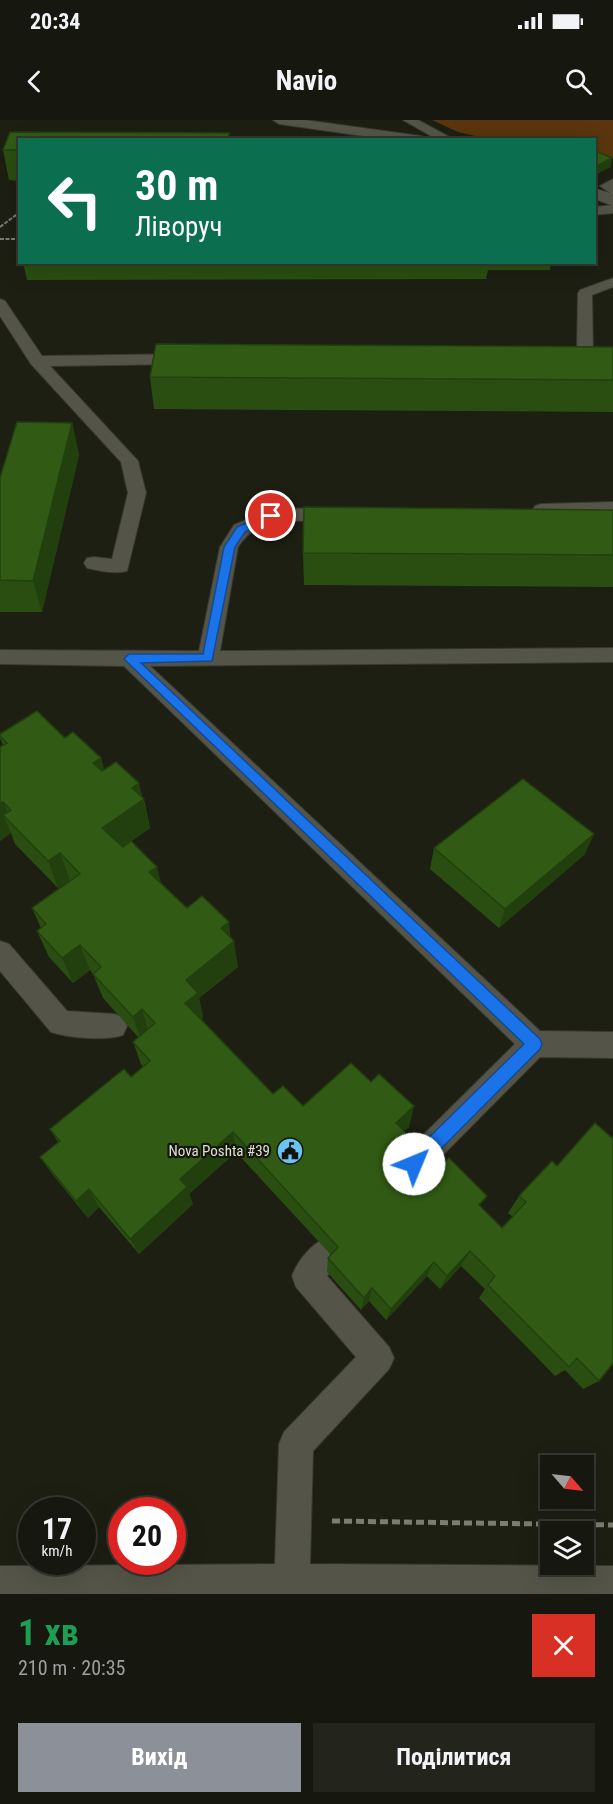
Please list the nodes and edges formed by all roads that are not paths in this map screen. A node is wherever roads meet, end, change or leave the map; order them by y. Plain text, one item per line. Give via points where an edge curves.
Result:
1 (279, 120) edge
2 (409, 120) edge
3 (407, 138) edge
4 (445, 138) edge
5 (613, 183) edge
6 (613, 191) edge
7 (596, 193) edge
8 (613, 200) edge
9 (613, 209) edge
10 (596, 211) edge
11 (613, 282) edge
12 (0, 304) edge
13 (537, 353) edge
14 (204, 358) edge
15 (37, 361) junction
16 (613, 508) edge
17 (519, 510) edge
18 (354, 514) edge
19 (94, 563) dead end
20 (613, 655) edge
21 (0, 657) edge
22 (208, 658) junction
23 (129, 659) junction
24 (0, 952) edge
25 (114, 1026) edge
26 (534, 1044) junction
27 (613, 1045) edge
28 (414, 1164) edge
29 (328, 1252) edge
30 (292, 1582) junction
31 (0, 1584) edge
32 (613, 1584) edge

1 - 3 lane
2 - 4 lane
5 - 6 lane via 606,186
7 - 8 street
9 - 10 lane
11 - 13 lane via 585,293 585,352
12 - 15 lane
14 - 15 lane
15 - 19 lane via 129,461 136,494 120,566
16 - 17 lane
18 - 22 lane via 271,516 241,529 229,547
20 - 22 lane
21 - 23 lane
22 - 23 lane
23 - 26 lane
24 - 25 lane via 60,1023
26 - 27 lane
26 - 28 lane
29 - 30 lane via 307,1276 378,1358 296,1444
30 - 31 lane
30 - 32 lane

